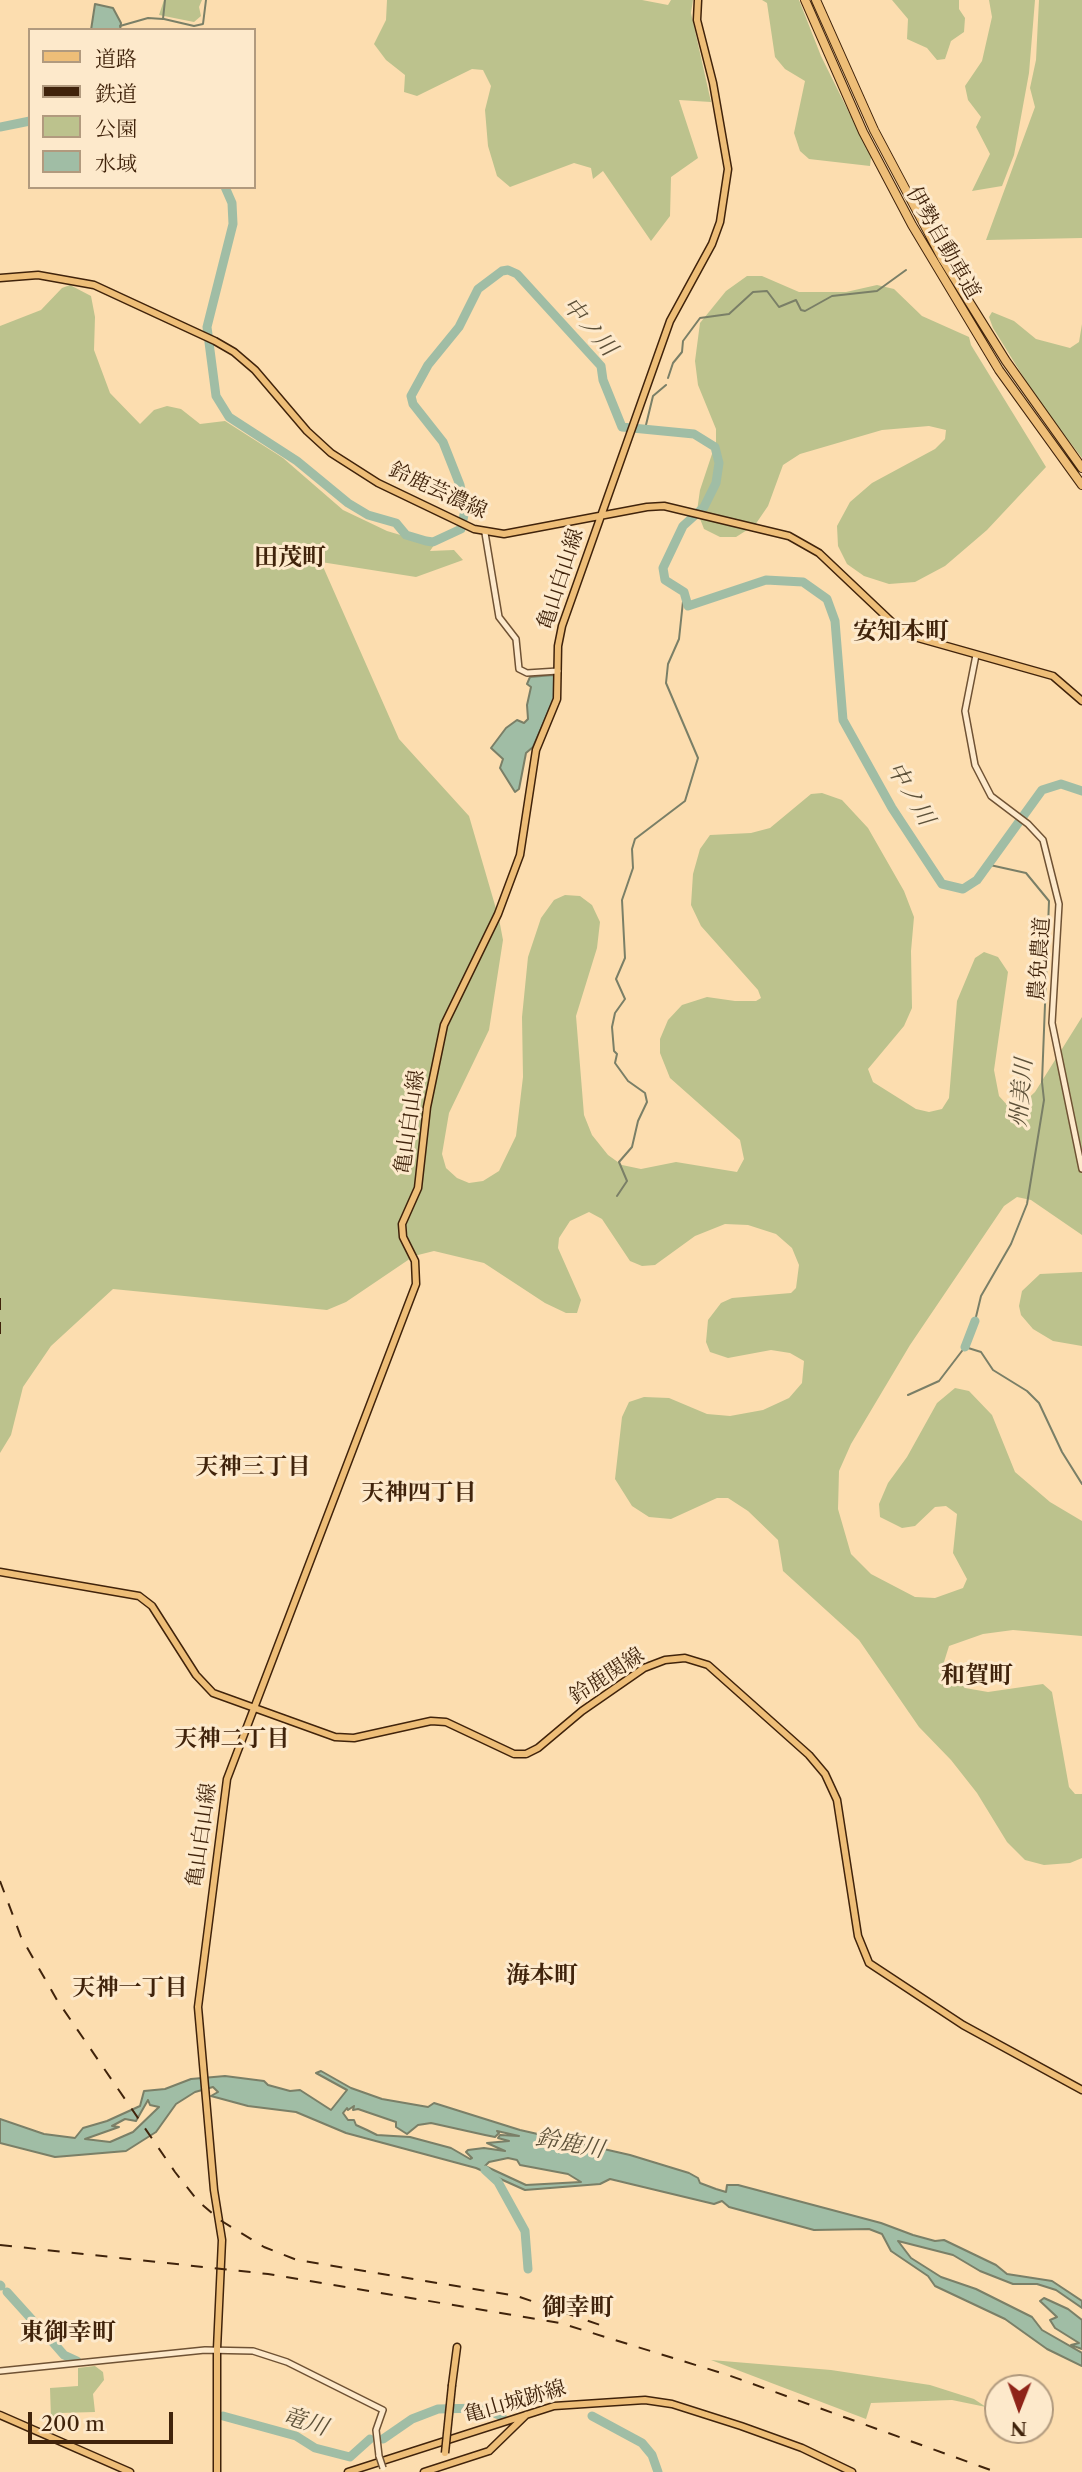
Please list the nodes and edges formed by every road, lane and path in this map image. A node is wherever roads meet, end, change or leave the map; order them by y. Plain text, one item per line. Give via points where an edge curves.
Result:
1 (698, 0) edge
2 (805, 0) edge
3 (816, 0) edge
4 (0, 278) edge
5 (1082, 468) edge
6 (1082, 485) edge
7 (601, 516) junction
8 (485, 533) junction
9 (976, 655) junction
10 (558, 671) junction
11 (1082, 701) edge
12 (1082, 1169) edge
13 (0, 1572) edge
14 (255, 1709) junction
15 (1082, 2090) edge
16 (457, 2347) dead end
17 (217, 2349) junction
18 (0, 2371) edge
19 (0, 2415) edge
20 (526, 2415) junction
21 (444, 2465) junction
22 (384, 2470) edge
23 (130, 2472) edge
24 (217, 2472) edge
25 (348, 2472) edge
26 (424, 2472) edge
27 (852, 2472) edge

1 - 7 main road, 亀山白山線 via 696,20 717,104 728,185 716,233 670,321
2 - 6 highway, 伊勢自動車道 via 863,132 912,225 993,360
3 - 5 highway, 伊勢自動車道 via 874,130 936,248 1006,361
4 - 8 main road, 鈴鹿芸濃線 via 57,277 94,285 215,341 255,370 331,453 377,483
7 - 8 main road, 鈴鹿芸濃線 via 504,534
7 - 9 main road, 鈴鹿芸濃線 via 647,507 685,509 804,542 911,636
7 - 10 main road, 亀山白山線 via 559,636
8 - 10 street via 499,617 516,639 519,669 527,673
9 - 11 main road, 鈴鹿芸濃線 via 1053,677
9 - 12 street, 農免農道 via 965,711 975,765 985,788 1043,840 1059,904 1052,1023
10 - 14 main road, 亀山白山線 via 557,699 540,736 533,768 520,855 498,914 444,1025 427,1107 418,1188 402,1224 415,1261 416,1284
13 - 14 main road, 鈴鹿関線 via 139,1596 152,1606 204,1685
14 - 15 main road, 鈴鹿関線 via 335,1737 354,1738 431,1721 446,1722 514,1754 526,1754 644,1668 685,1658 708,1665 825,1774 837,1800 859,1936 869,1963 963,2025
14 - 17 main road, 亀山白山線 via 227,1779 198,2007 222,2240
16 - 21 main road, bridge
17 - 18 street
17 - 22 street, bridge via 278,2358 383,2410 376,2430
17 - 24 main road, 亀山白山線
19 - 23 main road
20 - 21 main road via 489,2451
20 - 25 main road, 亀山城跡線
20 - 27 main road, 亀山城跡線 via 572,2402 672,2404 802,2448
21 - 26 main road

